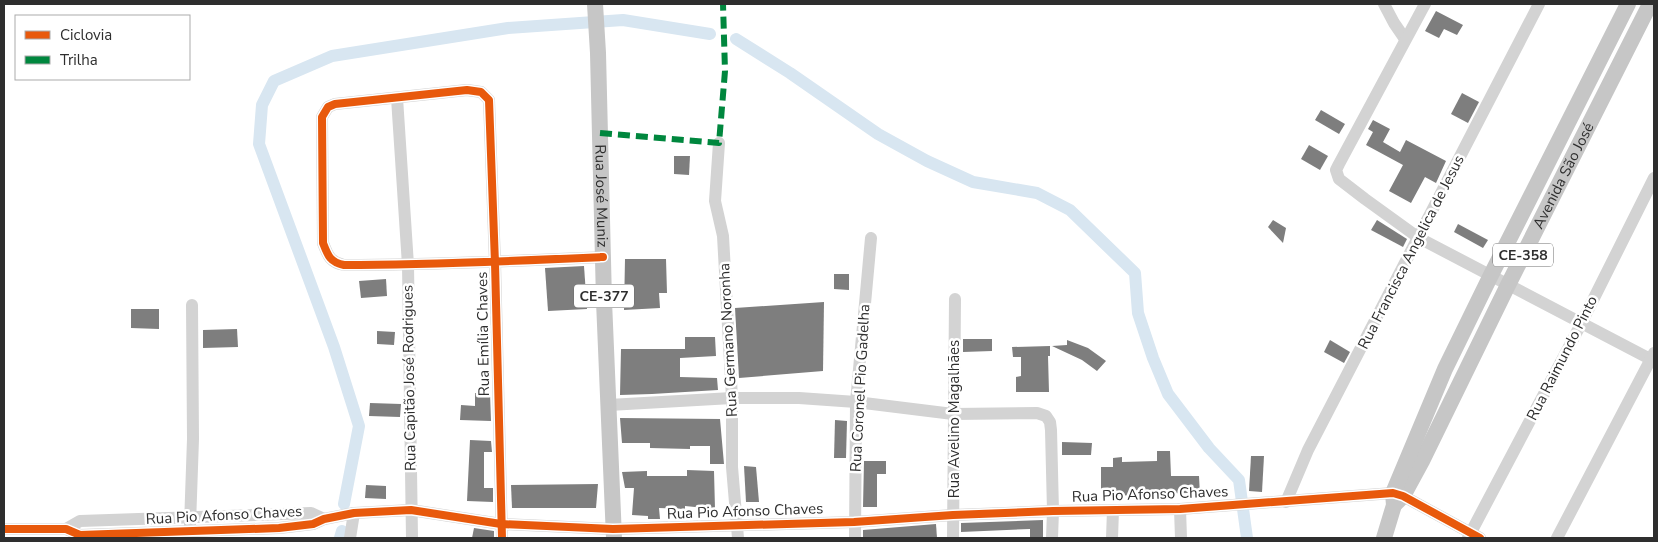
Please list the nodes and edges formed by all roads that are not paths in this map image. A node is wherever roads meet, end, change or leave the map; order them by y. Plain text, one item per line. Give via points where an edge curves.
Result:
1 (595, 4) edge
2 (1384, 4) edge
3 (1425, 4) edge
4 (1539, 4) edge
5 (1629, 4) edge
6 (1648, 8) edge
7 (1405, 39) junction
8 (397, 98) junction
9 (719, 143) dead end
10 (1654, 178) edge
11 (872, 238) dead end
12 (1419, 238) junction
13 (603, 257) junction
14 (495, 262) junction
15 (408, 265) junction
16 (1491, 275) junction
17 (1508, 285) junction
18 (955, 299) dead end
19 (192, 305) dead end
20 (1580, 324) junction
21 (1653, 358) edge
22 (732, 398) junction
23 (856, 402) junction
24 (609, 405) junction
25 (954, 414) junction
26 (1396, 498) junction
27 (1286, 502) junction
28 (1180, 509) junction
29 (411, 510) junction
30 (1112, 510) junction
31 (1053, 511) junction
32 (354, 513) junction
33 (953, 515) junction
34 (191, 516) junction
35 (324, 518) junction
36 (80, 521) junction
37 (854, 522) junction
38 (502, 524) junction
39 (66, 529) junction
40 (4, 530) edge
41 (190, 531) junction
42 (738, 532) edge
43 (279, 533) edge
44 (613, 534) edge
45 (80, 537) edge
46 (1473, 537) edge
47 (350, 538) edge
48 (412, 538) edge
49 (502, 538) edge
50 (854, 538) edge
51 (953, 538) edge
52 (1052, 538) edge
53 (1112, 538) edge
54 (1180, 538) edge
55 (1384, 538) edge
56 (1557, 538) edge

1 - 13 main road, Rua José Muniz / CE-377
2 - 7 street
3 - 7 street
4 - 12 street, Rua Francisca Angelica de Jesus
5 - 6 street
5 - 16 main road, Avenida São José / CE-358
6 - 17 main road, Avenida São José / CE-358
7 - 12 street via 1336,170 1339,179
8 - 14 street, Rua Emília Chaves via 476,90 490,100
8 - 15 street, Rua Capitão José Rodrigues
8 - 15 street via 335,104 322,117 323,243 334,263
9 - 22 street, Rua Germano Noronha via 715,201 723,236
10 - 20 street, Rua Raimundo Pinto
11 - 23 street, Rua Coronel Pio Gadelha
12 - 16 street
12 - 27 street, Rua Francisca Angelica de Jesus via 1308,450
13 - 14 street
13 - 24 main road, Rua José Muniz / CE-377
14 - 15 street
14 - 38 street, Rua Emília Chaves
15 - 29 street, Rua Capitão José Rodrigues
16 - 17 street
16 - 26 main road, Avenida São José / CE-358 via 1445,370
17 - 20 street
17 - 26 main road, Avenida São José / CE-358 via 1422,461
18 - 25 street, Rua Avelino Magalhães
19 - 34 street
20 - 21 street
20 - 46 street, Rua Raimundo Pinto
21 - 56 street
22 - 23 street
22 - 24 street
22 - 42 street, Rua Germano Noronha via 732,467
23 - 25 street
23 - 37 street, Rua Coronel Pio Gadelha
24 - 44 main road, Rua José Muniz / CE-377
25 - 31 street via 1037,413 1046,416 1051,430
25 - 33 street, Rua Avelino Magalhães
26 - 27 street, Rua Pio Afonso Chaves
26 - 46 street
26 - 55 main road, Avenida São José / CE-358
27 - 28 street, Rua Pio Afonso Chaves
28 - 30 street, Rua Pio Afonso Chaves
28 - 54 street
29 - 32 street, Rua Pio Afonso Chaves
29 - 38 street, Rua Pio Afonso Chaves
29 - 48 street, Rua Capitão José Rodrigues
30 - 31 street, Rua Pio Afonso Chaves
30 - 53 street
31 - 33 street, Rua Pio Afonso Chaves
31 - 52 street
32 - 35 street, Rua Pio Afonso Chaves
32 - 47 street
33 - 37 street, Rua Pio Afonso Chaves
33 - 51 street, Rua Avelino Magalhães
34 - 35 street, Rua Pio Afonso Chaves via 311,513
34 - 36 street, Rua Pio Afonso Chaves
34 - 41 street
35 - 43 street, Rua Pio Afonso Chaves
36 - 39 street, Rua Pio Afonso Chaves
36 - 45 street
37 - 42 street, Rua Pio Afonso Chaves
37 - 50 street, Rua Coronel Pio Gadelha
38 - 44 street, Rua Pio Afonso Chaves
38 - 49 street, Rua Emília Chaves
39 - 40 street, Rua Pio Afonso Chaves
39 - 45 street, Rua Pio Afonso Chaves
41 - 43 street, Rua Pio Afonso Chaves
41 - 45 street, Rua Pio Afonso Chaves
42 - 44 street, Rua Pio Afonso Chaves

